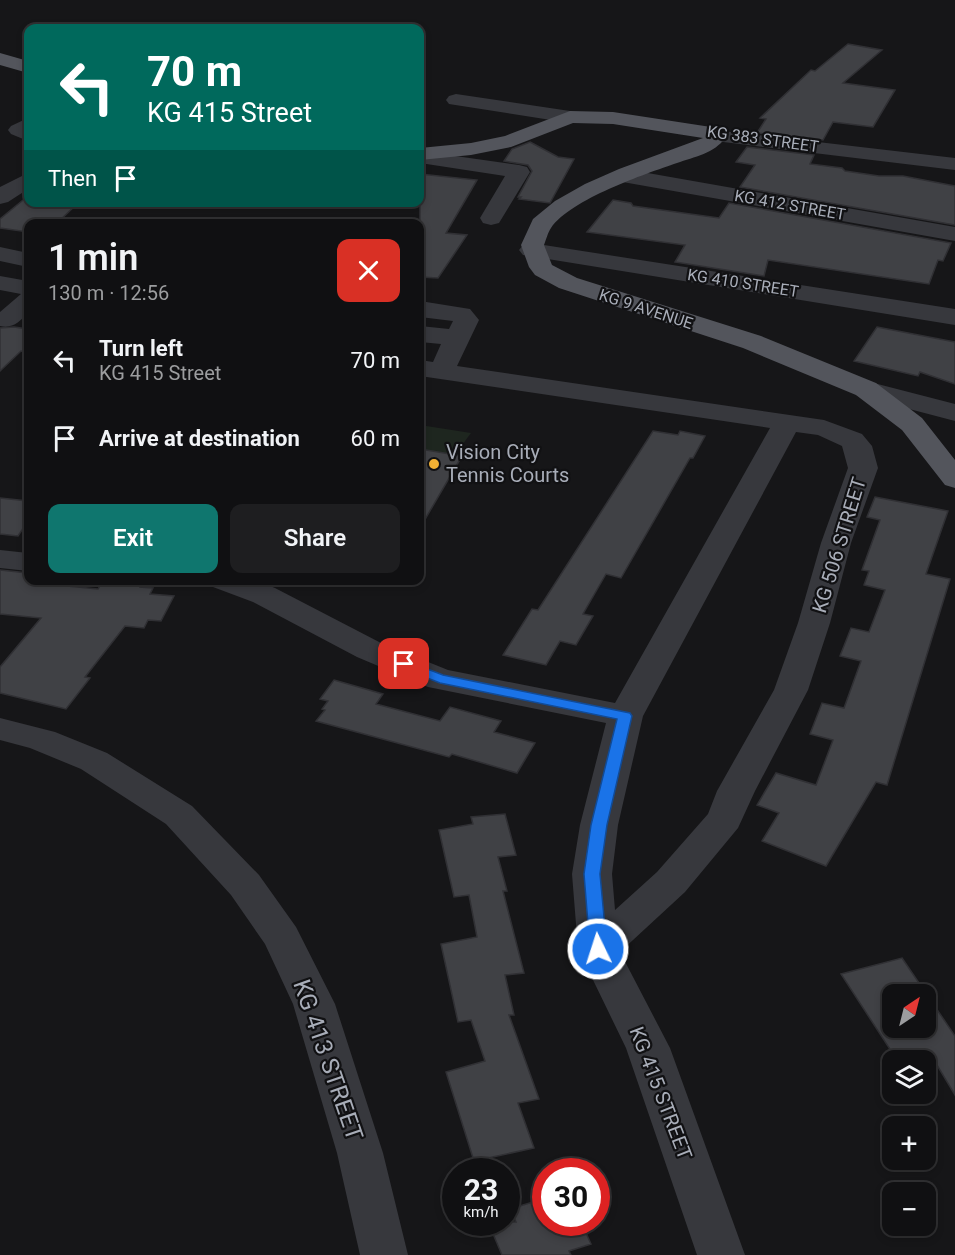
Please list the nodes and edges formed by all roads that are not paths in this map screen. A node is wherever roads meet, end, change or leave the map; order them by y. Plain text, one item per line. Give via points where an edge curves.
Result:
1 (0, 59) edge
2 (24, 66) edge
3 (456, 100) dead end
4 (570, 117) junction
5 (714, 136) junction
6 (424, 155) edge
7 (424, 156) edge
8 (955, 164) edge
9 (625, 176) junction
10 (24, 182) edge
11 (0, 197) edge
12 (491, 218) dead end
13 (955, 234) edge
14 (531, 250) junction
15 (0, 254) edge
16 (24, 259) edge
17 (0, 283) edge
18 (24, 287) edge
19 (24, 305) edge
20 (424, 310) edge
21 (954, 313) edge
22 (12, 321) edge
23 (424, 334) edge
24 (457, 338) junction
25 (431, 369) edge
26 (866, 389) junction
27 (955, 413) edge
28 (787, 424) junction
29 (955, 424) edge
30 (931, 447) junction
31 (955, 479) edge
32 (0, 559) edge
33 (24, 562) edge
34 (237, 585) edge
35 (625, 716) junction
36 (0, 729) edge
37 (598, 949) junction
38 (384, 1255) edge
39 (721, 1255) edge

1 - 2 main road
3 - 4 street
4 - 5 main road, KG 383 STREET via 613,118 705,131
4 - 6 main road via 511,141
5 - 8 street, KG 383 STREET
5 - 9 main road via 707,145
7 - 12 street via 519,172
9 - 13 street, KG 412 STREET
9 - 14 main road via 583,192 553,212 532,235
10 - 11 street
14 - 21 street, KG 410 STREET
14 - 26 main road, KG 9 AVENUE via 541,268 568,283 752,342
15 - 16 street
17 - 18 street
19 - 22 street
20 - 24 street via 464,316 466,320
23 - 24 street
24 - 25 street
25 - 28 street, KG 506 STREET
26 - 27 street
26 - 30 main road, KG 9 AVENUE via 912,424
28 - 35 street, KG 415 STREET
28 - 37 street, KG 506 STREET via 824,428 852,440 858,446 863,468 795,679 725,819 671,882
29 - 30 street via 931,438
30 - 31 main road, KG 9 AVENUE
32 - 33 street
34 - 35 street via 369,650 440,679
35 - 37 street, KG 415 STREET via 599,825 592,874
36 - 38 street, KG 413 STREET via 42,740 94,761 179,814 244,885 282,938 315,1004 360,1153
37 - 39 street, KG 415 STREET via 648,1048

